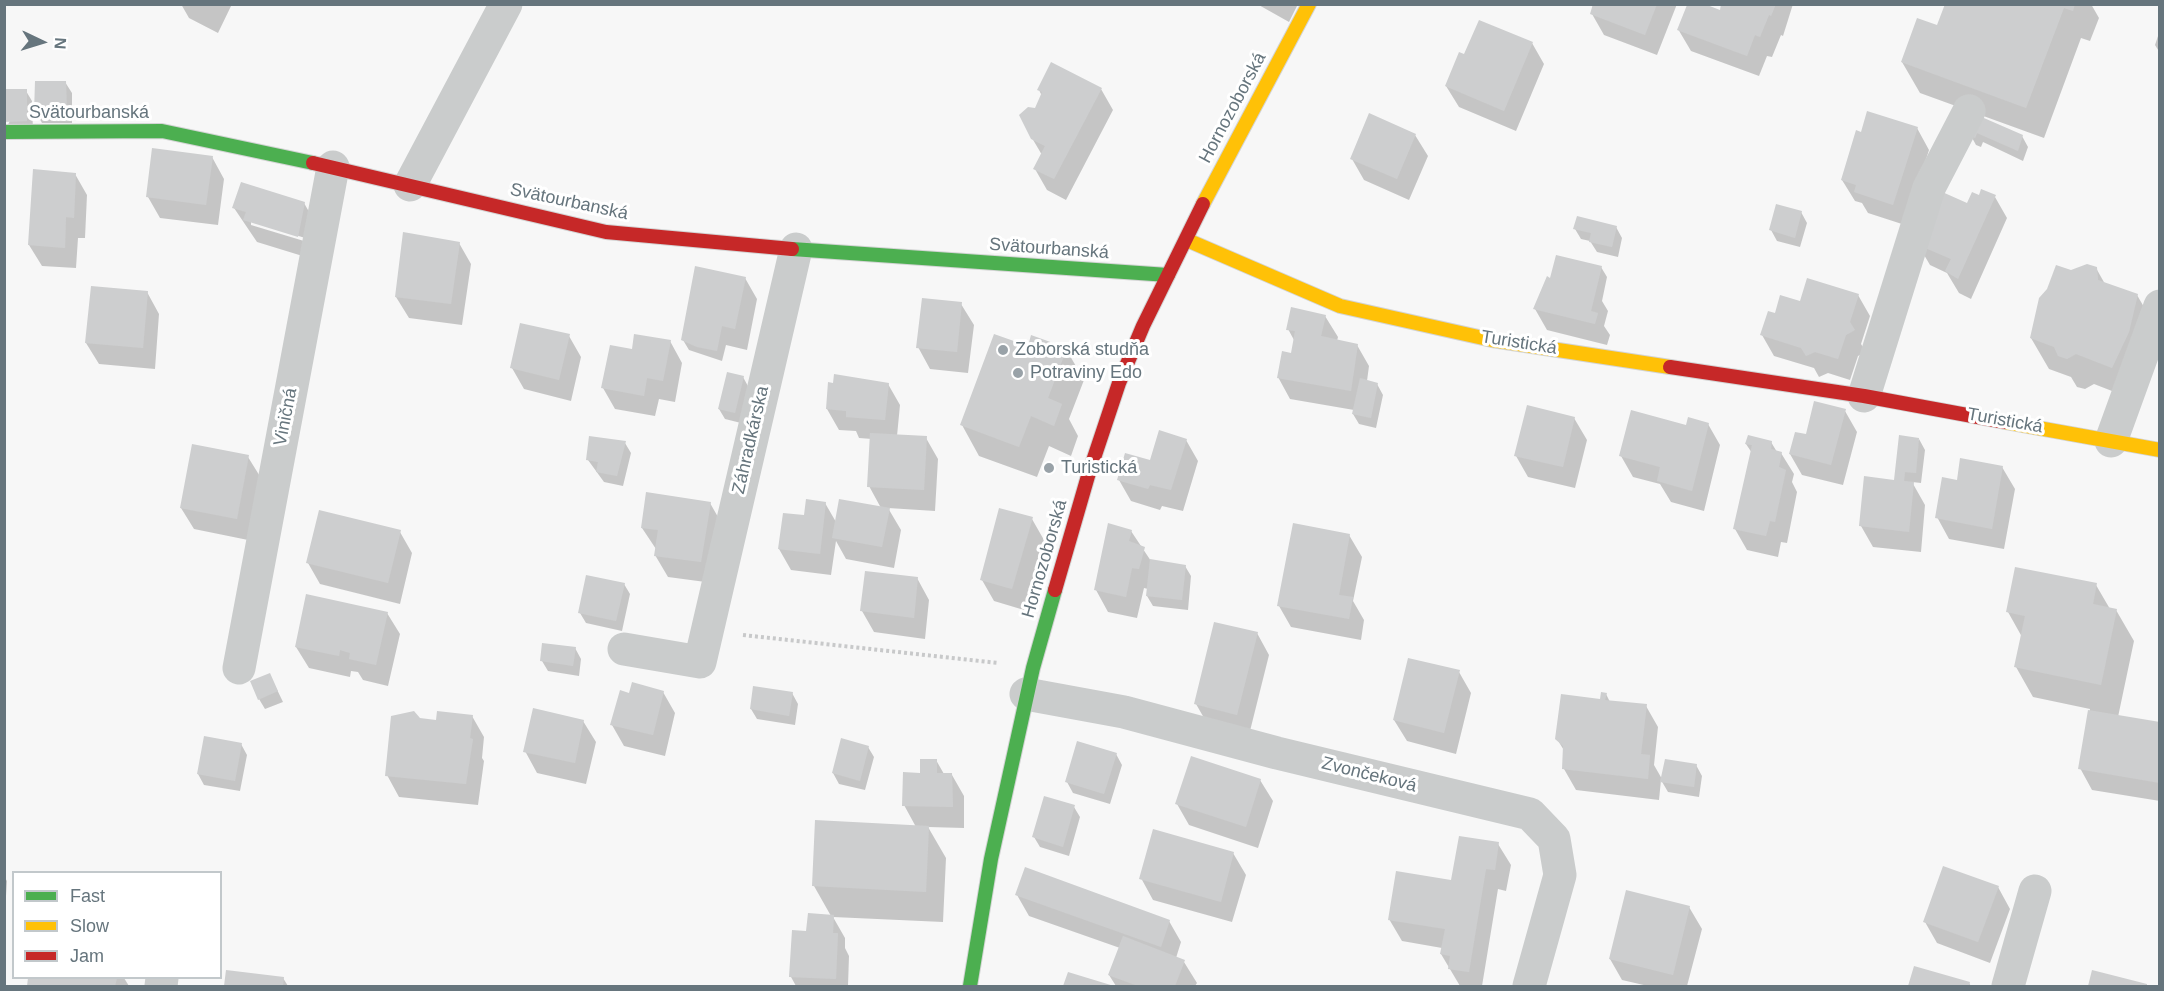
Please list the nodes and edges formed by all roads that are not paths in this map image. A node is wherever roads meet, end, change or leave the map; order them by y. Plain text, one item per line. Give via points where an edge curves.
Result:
1 (506, 4) edge
2 (1309, 4) edge
3 (1969, 111) dead end
4 (4, 132) edge
5 (333, 167) junction
6 (410, 185) junction
7 (1187, 240) junction
8 (796, 249) junction
9 (1168, 275) junction
10 (2160, 306) edge
11 (1864, 396) junction
12 (2111, 441) junction
13 (2160, 450) edge
14 (624, 649) dead end
15 (239, 668) dead end
16 (1026, 694) junction
17 (2035, 891) dead end
18 (969, 987) edge
19 (1529, 987) edge
20 (2008, 987) edge

1 - 6 street
2 - 7 street, Hornozoborská via 1216,177
3 - 11 street via 1929,188
4 - 5 street, Svätourbanská via 162,131
5 - 6 street, Svätourbanská
5 - 15 street, Viničná
6 - 8 street, Svätourbanská via 606,232
7 - 9 street, Hornozoborská
7 - 11 street, Turistická via 1340,306 1492,340
8 - 9 street, Svätourbanská
8 - 14 street, Záhradkárska via 700,662
9 - 16 street, Hornozoborská via 1119,383 1088,476
10 - 12 street
11 - 12 street, Turistická
12 - 13 street, Turistická
16 - 18 street, Hornozoborská
16 - 19 street, Zvončeková via 1124,712 1530,814 1554,839 1560,875
17 - 20 street

